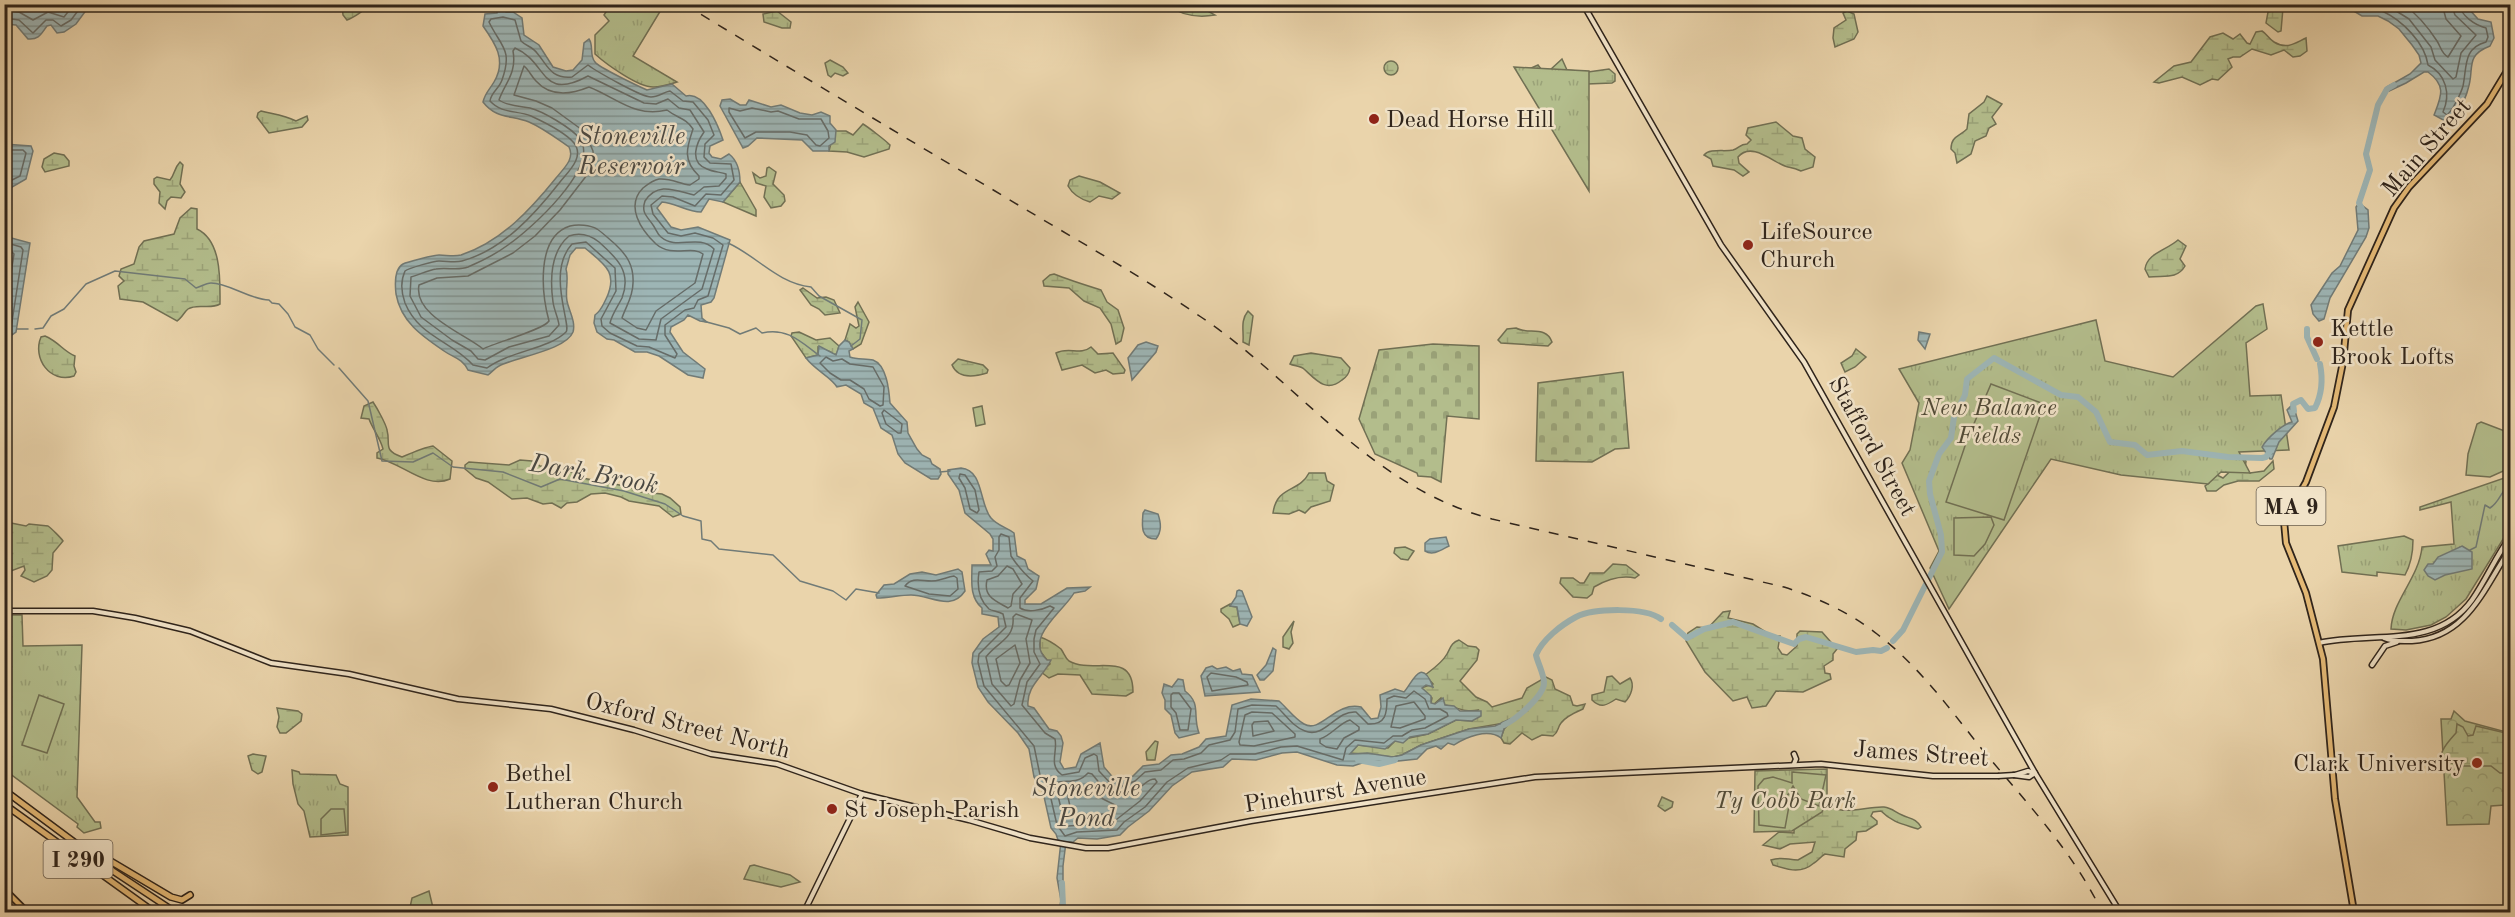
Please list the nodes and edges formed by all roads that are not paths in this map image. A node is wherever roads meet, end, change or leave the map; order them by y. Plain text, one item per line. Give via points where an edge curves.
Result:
1 (1583, 4) edge
2 (2511, 66) edge
3 (2511, 537) edge
4 (2511, 549) edge
5 (4, 611) edge
6 (2382, 637) junction
7 (2400, 641) junction
8 (2319, 643) junction
9 (2372, 665) dead end
10 (1794, 754) dead end
11 (1794, 765) junction
12 (2035, 774) junction
13 (4, 790) edge
14 (862, 794) junction
15 (4, 804) edge
16 (51, 824) junction
17 (1071, 846) joint
18 (4, 889) edge
19 (190, 895) dead end
20 (27, 912) edge
21 (154, 912) edge
22 (175, 912) edge
23 (804, 912) edge
24 (2120, 912) edge
25 (2354, 912) edge

1 - 12 main road, Stafford Street via 1721,245 1804,362
2 - 8 main road, Main Street / MA 9 via 2487,104 2397,202 2348,310 2334,407 2307,479 2284,521 2286,543 2306,593
3 - 6 main road via 2456,618 2423,634
4 - 7 main road via 2479,602 2459,623 2430,638
5 - 14 main road, Oxford Street North via 116,614 187,630 268,662 353,675 458,699 551,709 711,754 777,764
6 - 7 main road
6 - 8 main road
7 - 9 main road via 2385,646
8 - 25 main road, Main Street / MA 9 via 2335,799
10 - 11 main road
11 - 12 main road, James Street, bridge via 1827,764 1933,776
11 - 17 main road, Pinehurst Avenue via 1505,780 1099,849
12 - 24 main road, Stafford Street
13 - 16 highway, I 290
14 - 17 main road, Oxford Street North
14 - 23 main road
15 - 21 highway, I 290
16 - 19 highway via 171,897 182,900
16 - 22 highway, I 290 via 127,882
18 - 20 main road

